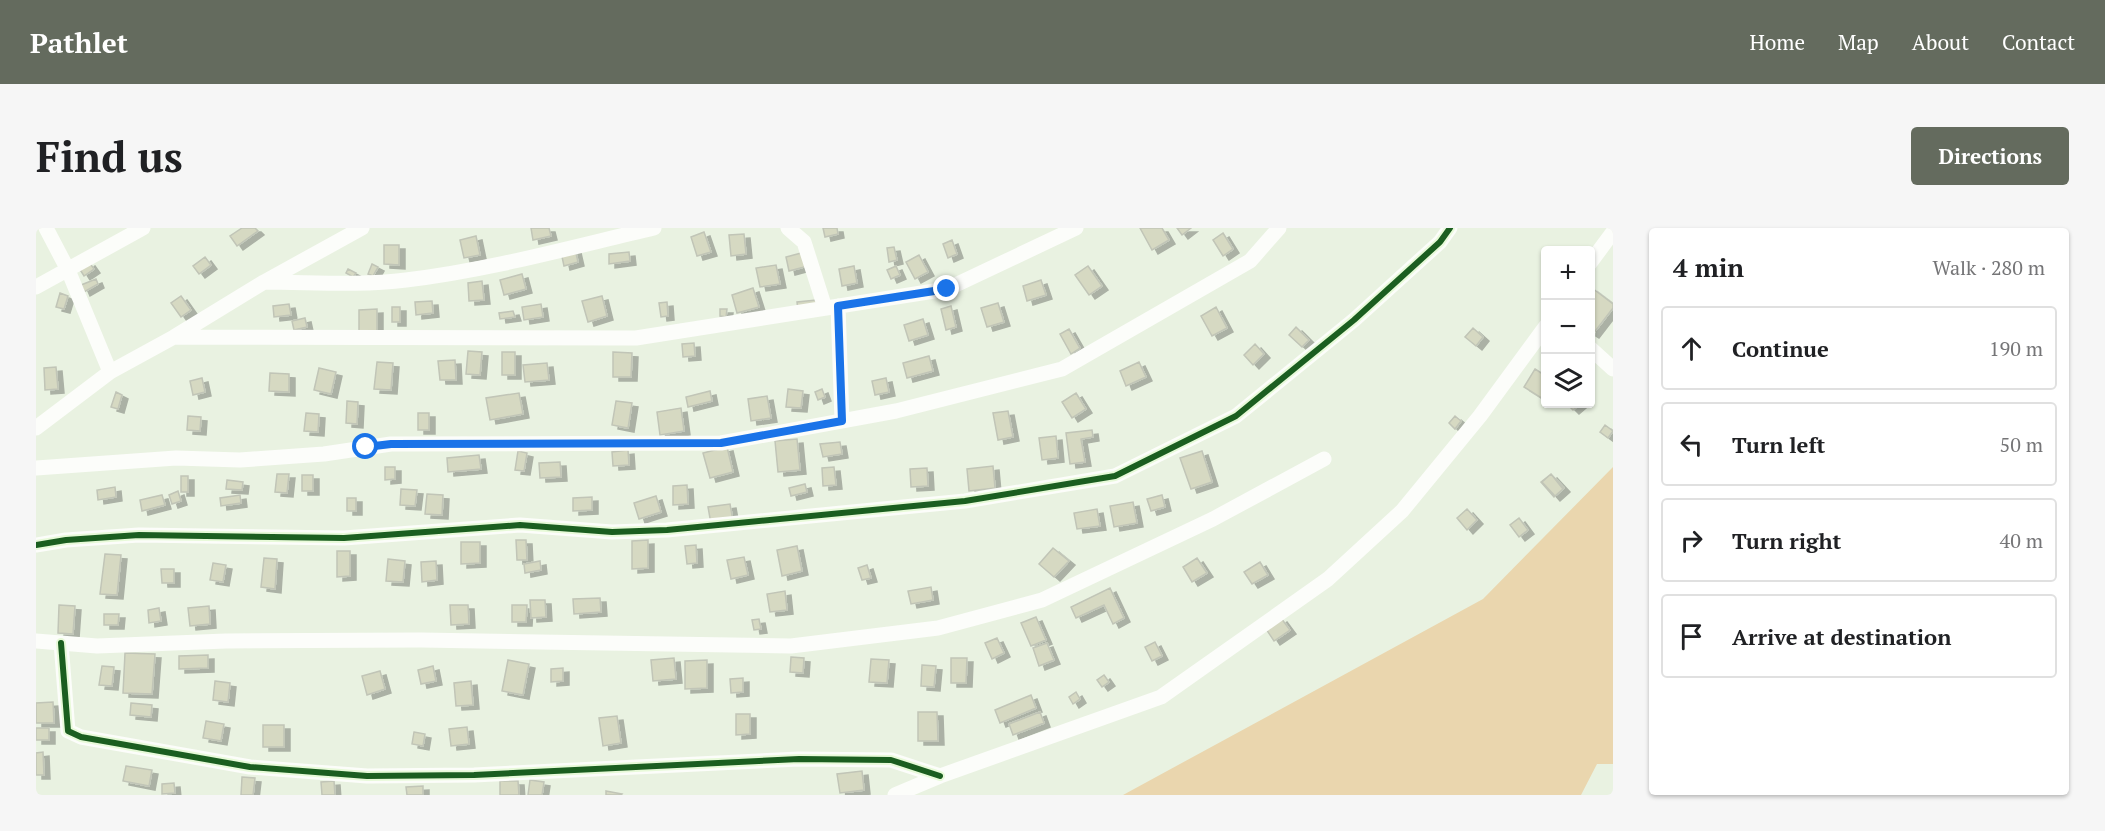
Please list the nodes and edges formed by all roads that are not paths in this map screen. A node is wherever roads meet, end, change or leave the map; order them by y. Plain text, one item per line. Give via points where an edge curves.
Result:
1 (46, 228) edge
2 (143, 228) edge
3 (362, 228) edge
4 (654, 228) edge
5 (788, 228) edge
6 (1076, 228) edge
7 (1279, 228) edge
8 (1450, 228) edge
9 (1613, 232) edge
10 (1595, 256) edge
11 (68, 270) junction
12 (264, 282) junction
13 (36, 287) edge
14 (831, 307) junction
15 (1541, 332) edge
16 (174, 338) junction
17 (1595, 353) edge
18 (1613, 369) edge
19 (110, 372) junction
20 (842, 421) junction
21 (36, 428) edge
22 (1324, 459) dead end
23 (36, 468) edge
24 (36, 545) edge
25 (36, 641) edge
26 (61, 643) junction
27 (940, 776) junction
28 (894, 795) edge

1 - 11 street
2 - 11 street
3 - 12 street
4 - 12 street via 480,268 405,280
5 - 14 street via 804,243
6 - 14 street via 947,289
7 - 20 street via 1250,261 1062,369
8 - 24 street via 1440,242 1354,320 1236,416 1115,476 965,501 667,530 612,532 520,525 364,538 139,535
9 - 10 street
11 - 13 street
11 - 19 street
12 - 16 street
14 - 16 street via 636,338
14 - 20 street
15 - 27 street via 1480,416 1402,511 1328,579 1161,697
16 - 19 street
17 - 18 street
19 - 21 street
20 - 23 street via 721,443 391,444 240,460 176,458
22 - 26 street via 1213,519 1042,600 938,628 791,646 421,640 97,646
25 - 26 street
26 - 27 street via 68,731 81,737 250,767 367,776 474,775 799,759 891,760
27 - 28 street

